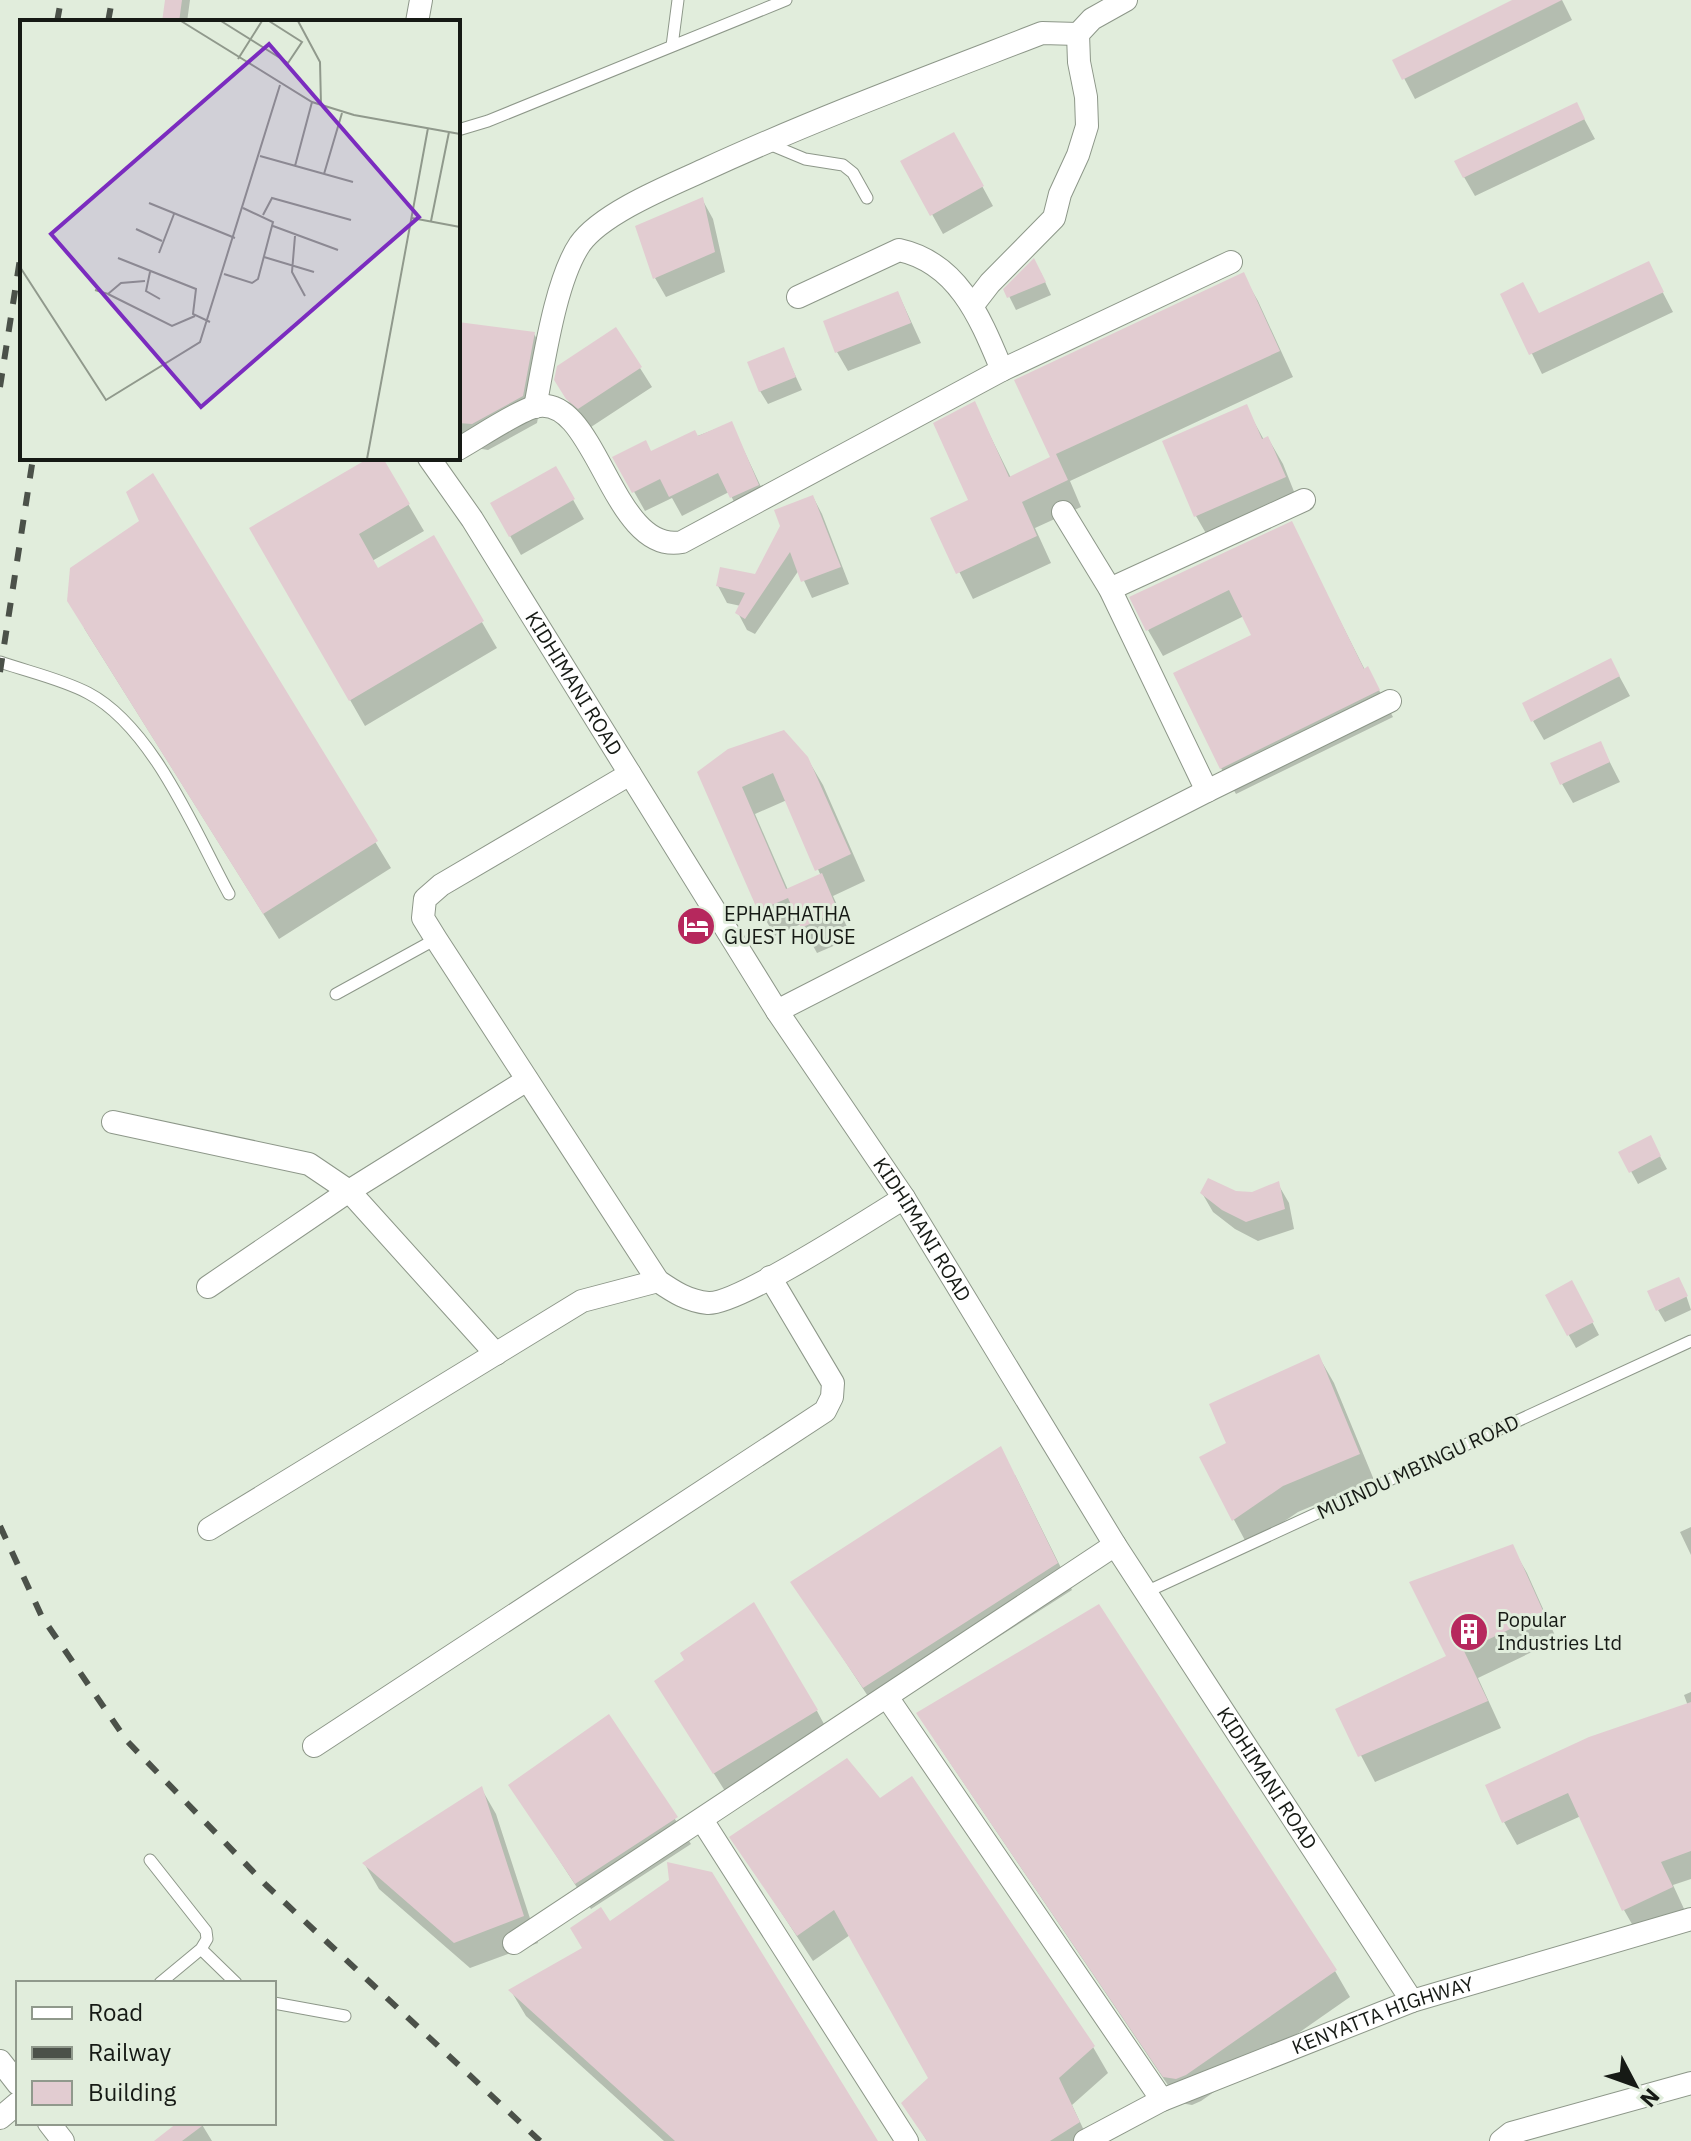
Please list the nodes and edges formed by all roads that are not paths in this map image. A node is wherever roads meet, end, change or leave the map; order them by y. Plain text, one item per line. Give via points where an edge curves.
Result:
1 (421, 0) edge
2 (678, 0) edge
3 (786, 0) edge
4 (1126, 0) edge
5 (417, 20) edge
6 (1078, 34) junction
7 (672, 46) junction
8 (460, 129) edge
9 (765, 142) junction
10 (867, 198) dead end
11 (1231, 262) dead end
12 (798, 297) dead end
13 (973, 305) junction
14 (1002, 370) junction
15 (535, 407) junction
16 (460, 448) edge
17 (434, 460) edge
18 (1304, 500) dead end
19 (1063, 512) dead end
20 (1110, 589) junction
21 (0, 662) edge
22 (1390, 701) dead end
23 (630, 774) junction
24 (1207, 791) junction
25 (229, 894) dead end
26 (436, 939) junction
27 (336, 994) dead end
28 (777, 1011) junction
29 (527, 1080) junction
30 (113, 1122) dead end
31 (349, 1191) junction
32 (904, 1198) junction
33 (770, 1277) junction
34 (658, 1281) junction
35 (208, 1287) dead end
36 (1691, 1341) edge
37 (496, 1354) junction
38 (209, 1529) dead end
39 (1115, 1545) junction
40 (1146, 1592) junction
41 (887, 1697) junction
42 (314, 1746) dead end
43 (702, 1820) junction
44 (150, 1860) dead end
45 (1691, 1919) edge
46 (514, 1943) dead end
47 (201, 1949) junction
48 (162, 1981) edge
49 (234, 1981) edge
50 (1412, 2001) junction
51 (276, 2003) edge
52 (345, 2016) dead end
53 (0, 2061) edge
54 (16, 2081) edge
55 (1691, 2083) edge
56 (1162, 2100) junction
57 (16, 2105) edge
58 (0, 2118) edge
59 (51, 2125) edge
60 (1097, 2138) edge
61 (63, 2141) edge
62 (907, 2141) edge
63 (1501, 2141) edge

1 - 5 street
2 - 7 lane
3 - 7 lane
4 - 6 street via 1092,19
6 - 9 street via 1042,33
6 - 13 street via 1087,126 1054,218
7 - 8 lane
9 - 10 lane via 805,159 843,165
9 - 15 street via 651,194 591,231 566,274
11 - 14 street
12 - 13 street via 899,250 928,260
13 - 14 street
14 - 15 street via 673,544 643,529 626,511 575,422 555,407
15 - 16 street
17 - 23 street, KIDHIMANI ROAD
18 - 20 street
19 - 20 street
20 - 24 street
21 - 25 lane via 88,694 133,730 158,764
22 - 24 street
23 - 26 street via 441,885 425,899 423,918
23 - 28 street, KIDHIMANI ROAD
24 - 28 street
26 - 27 lane
26 - 29 street
28 - 32 street, KIDHIMANI ROAD
29 - 31 street
29 - 34 street
30 - 31 street via 309,1164
31 - 35 street
31 - 37 street
32 - 33 street
32 - 39 street, KIDHIMANI ROAD
33 - 34 street via 711,1303 682,1297
33 - 42 street via 833,1383 825,1411
34 - 37 street via 582,1301
36 - 40 lane, MUINDU MBINGU ROAD
37 - 38 street
39 - 40 street, KIDHIMANI ROAD
39 - 41 street
40 - 50 street, KIDHIMANI ROAD
41 - 43 street
41 - 56 street
43 - 46 street
43 - 62 street
44 - 47 lane via 206,1931
45 - 50 street, KENYATTA HIGHWAY
47 - 48 lane
47 - 49 lane
50 - 56 street, KENYATTA HIGHWAY
51 - 52 lane
53 - 54 street
55 - 63 street via 1511,2133
56 - 60 street, KENYATTA HIGHWAY
57 - 58 street
59 - 61 street

